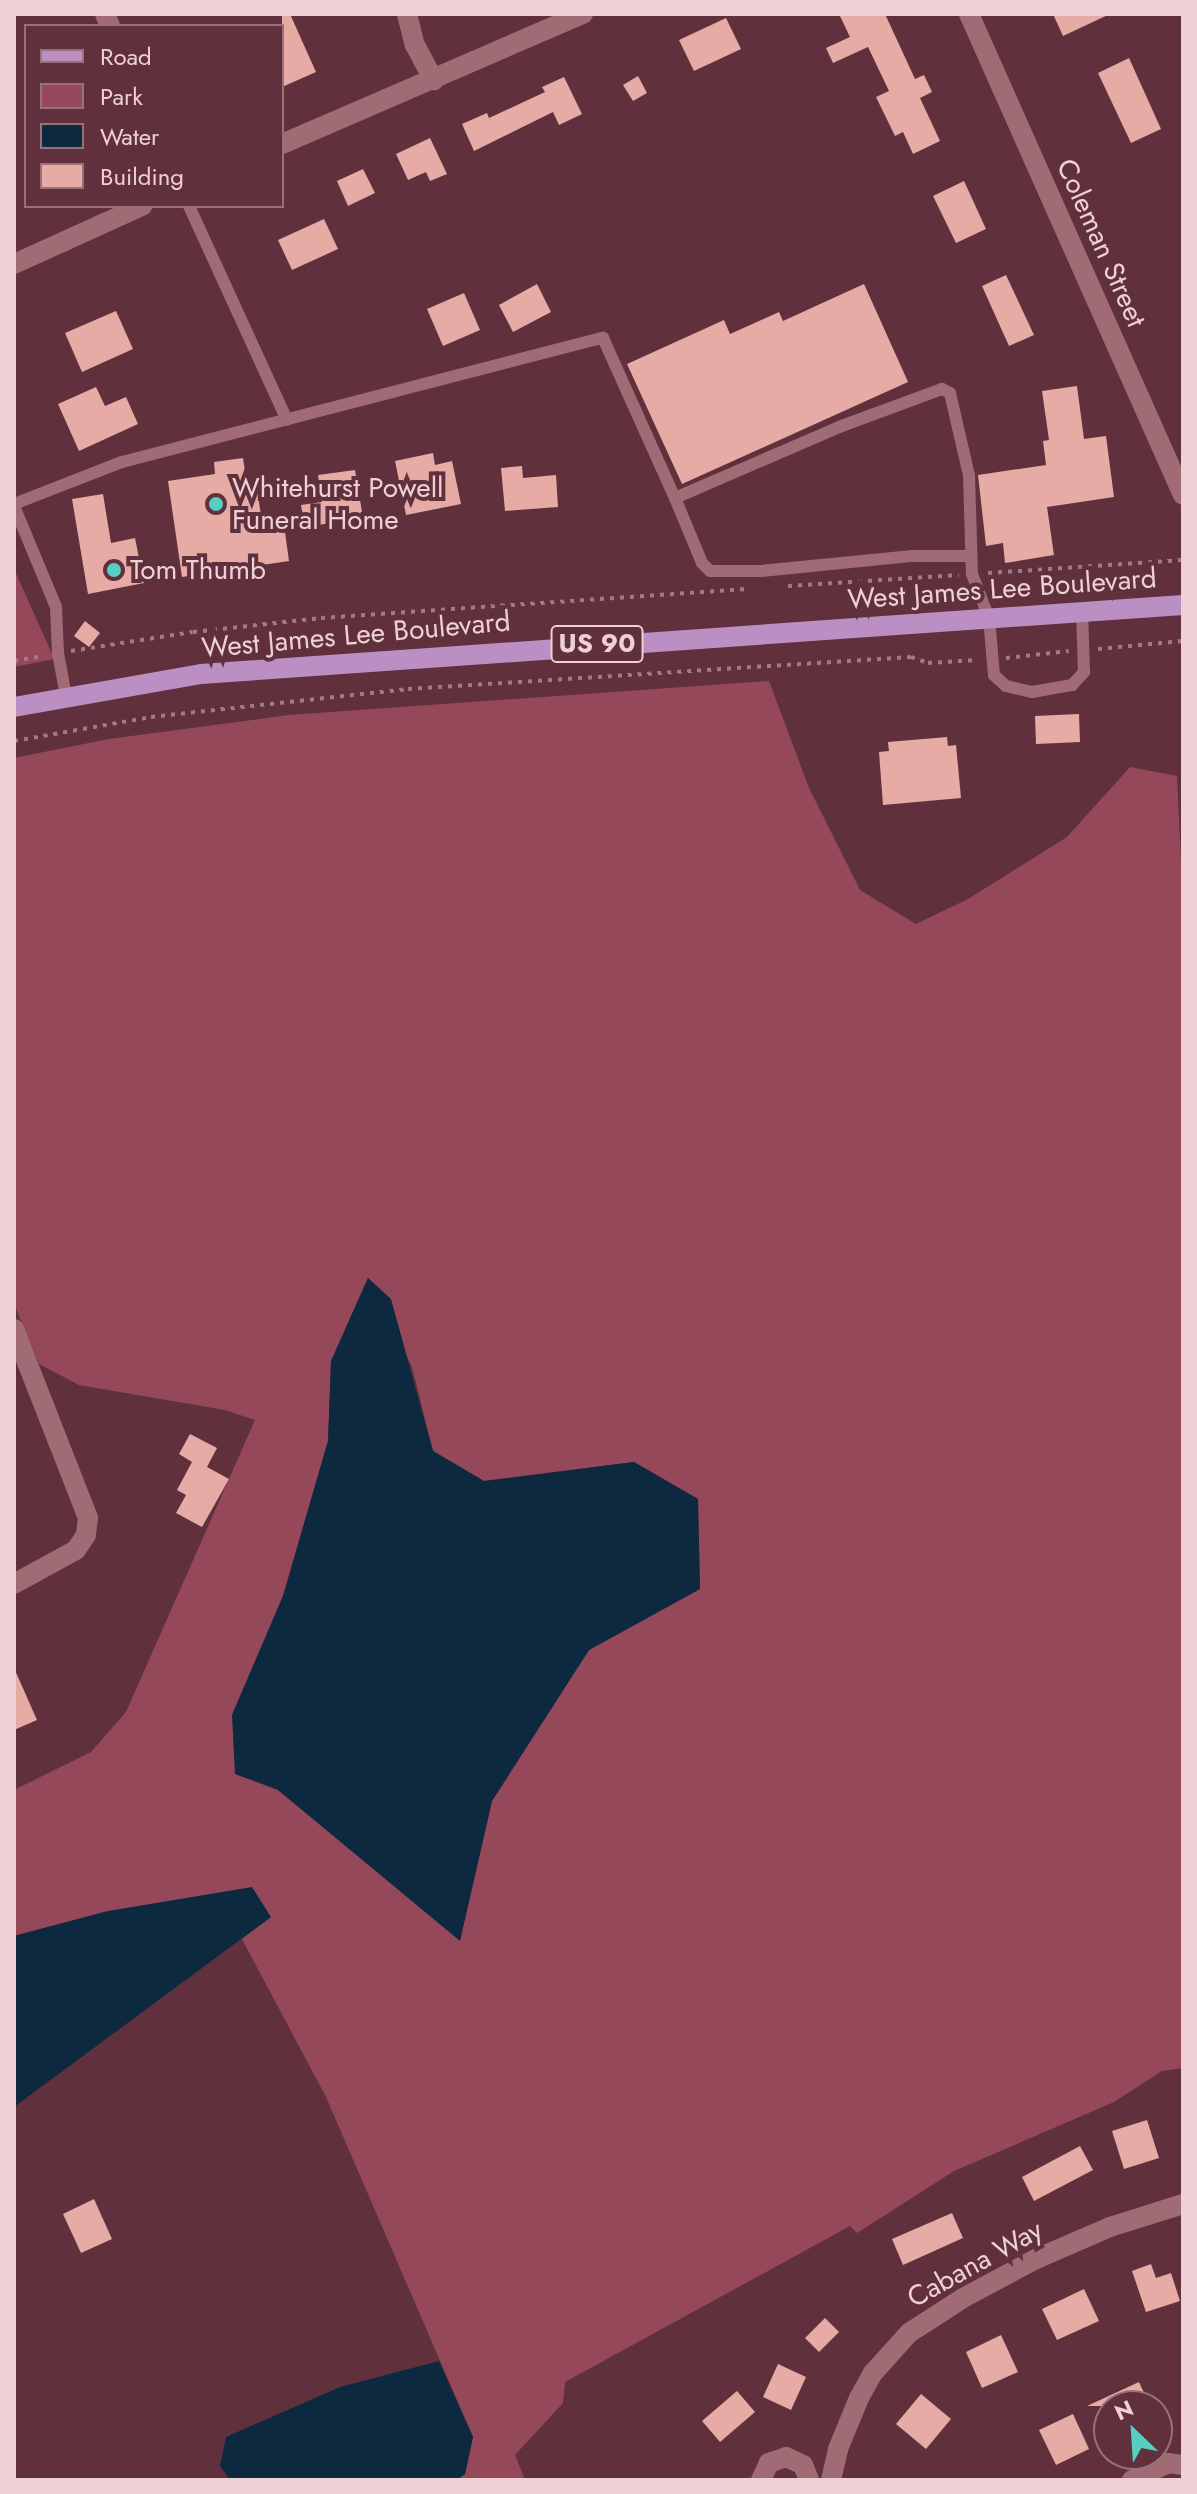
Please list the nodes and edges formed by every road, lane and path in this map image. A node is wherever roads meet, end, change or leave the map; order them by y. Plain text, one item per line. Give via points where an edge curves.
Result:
1 (407, 14) edge
2 (583, 14) edge
3 (969, 14) edge
4 (434, 80) junction
5 (284, 143) edge
6 (138, 208) edge
7 (190, 208) edge
8 (14, 264) edge
9 (287, 420) junction
10 (1182, 490) edge
11 (675, 498) junction
12 (14, 505) edge
13 (971, 556) junction
14 (1183, 560) edge
15 (972, 574) junction
16 (781, 586) dead end
17 (750, 588) dead end
18 (1183, 605) edge
19 (1082, 612) junction
20 (989, 618) junction
21 (1183, 641) edge
22 (1084, 650) junction
23 (58, 653) junction
24 (991, 659) junction
25 (14, 661) edge
26 (66, 696) junction
27 (14, 707) edge
28 (14, 741) edge
29 (14, 1329) edge
30 (14, 1584) edge
31 (1183, 2204) edge
32 (1183, 2465) edge
33 (761, 2480) edge
34 (809, 2480) edge
35 (831, 2480) edge
36 (1132, 2480) edge

1 - 4 street via 415,45
2 - 4 street
3 - 10 street, Coleman Street
4 - 5 street
6 - 8 street
7 - 9 lane
9 - 11 lane via 603,338
9 - 12 lane via 122,462
11 - 13 lane via 710,571
11 - 13 lane via 942,389 950,393 969,475
12 - 23 lane via 56,607
13 - 15 lane
14 - 15 path
15 - 16 path
15 - 20 lane
17 - 23 path via 321,618
18 - 19 main road, West James Lee Boulevard / US 90
19 - 20 main road, West James Lee Boulevard / US 90
19 - 22 lane
20 - 24 lane
20 - 26 main road, West James Lee Boulevard / US 90 via 217,673
21 - 22 path
22 - 24 path
22 - 24 lane via 1084,672 1072,685 1049,691 1006,686 994,675
23 - 25 path
23 - 26 lane
24 - 28 path via 928,663 911,657 408,689 151,717
26 - 27 main road, West James Lee Boulevard / US 90
29 - 30 street via 88,1518 86,1535 65,1559
31 - 35 street, Cabana Way via 1110,2227 1036,2259 909,2333 873,2373 859,2398
32 - 36 street via 1168,2463
33 - 34 street via 769,2463 786,2457 803,2465

